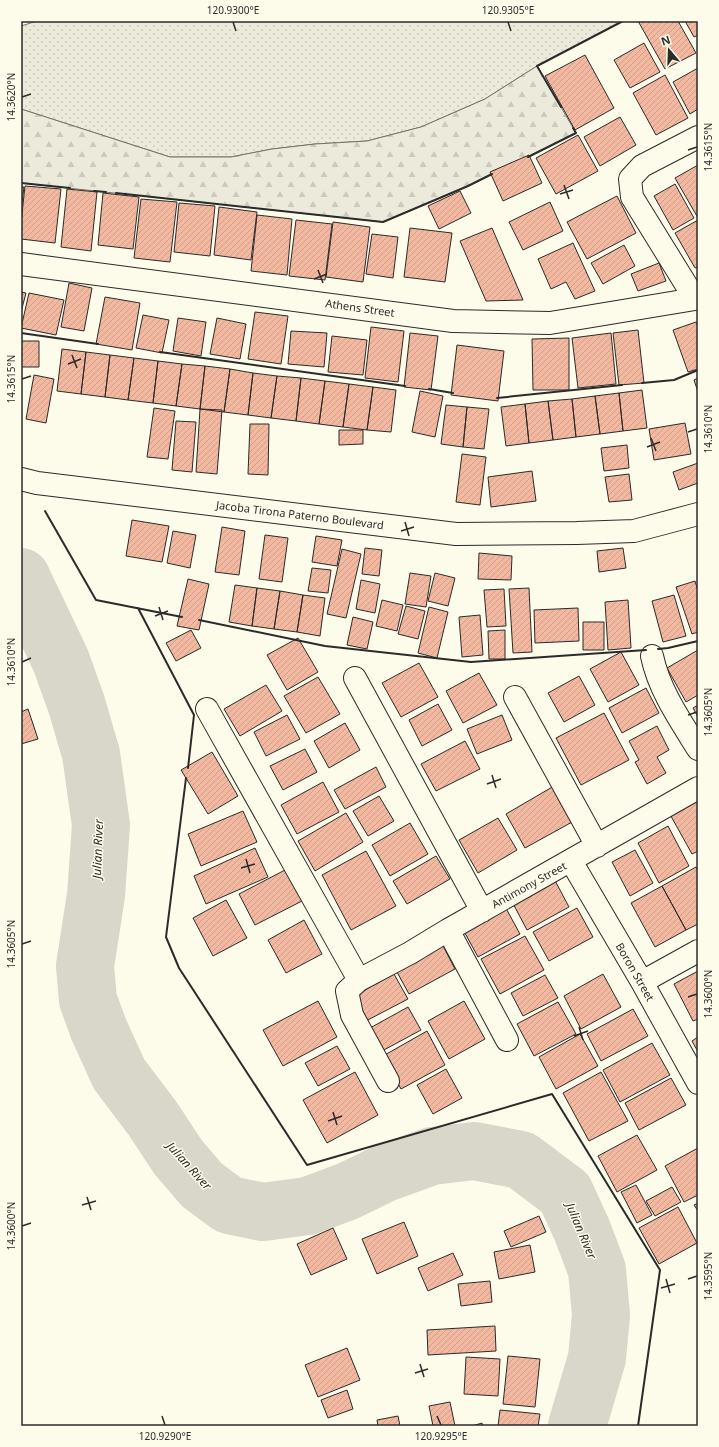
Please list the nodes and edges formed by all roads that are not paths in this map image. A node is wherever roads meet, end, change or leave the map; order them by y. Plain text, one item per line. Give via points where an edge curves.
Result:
1 (698, 137) edge
2 (21, 264) edge
3 (697, 298) edge
4 (21, 479) edge
5 (698, 514) edge
6 (652, 656) dead end
7 (355, 678) dead end
8 (515, 697) dead end
9 (207, 709) dead end
10 (698, 748) edge
11 (698, 788) edge
12 (597, 846) junction
13 (571, 861) junction
14 (482, 911) junction
15 (448, 930) junction
16 (698, 951) edge
17 (359, 980) junction
18 (642, 982) junction
19 (506, 1040) dead end
20 (388, 1081) dead end
21 (698, 1084) edge

1 - 3 street via 642,166 630,179 632,196
2 - 3 street, Athens Street via 453,321 550,323
4 - 5 street, Jacoba Tirona Paterno Boulevard via 456,534 634,531
6 - 10 street via 676,715
7 - 14 street
8 - 12 street
9 - 17 street
11 - 12 street, Antimony Street
12 - 13 street, Antimony Street
13 - 14 street, Antimony Street
13 - 18 street, Boron Street
14 - 15 street, Antimony Street
15 - 17 street, Antimony Street
15 - 19 street
16 - 18 street
17 - 20 street via 347,991 352,1015
18 - 21 street, Boron Street

